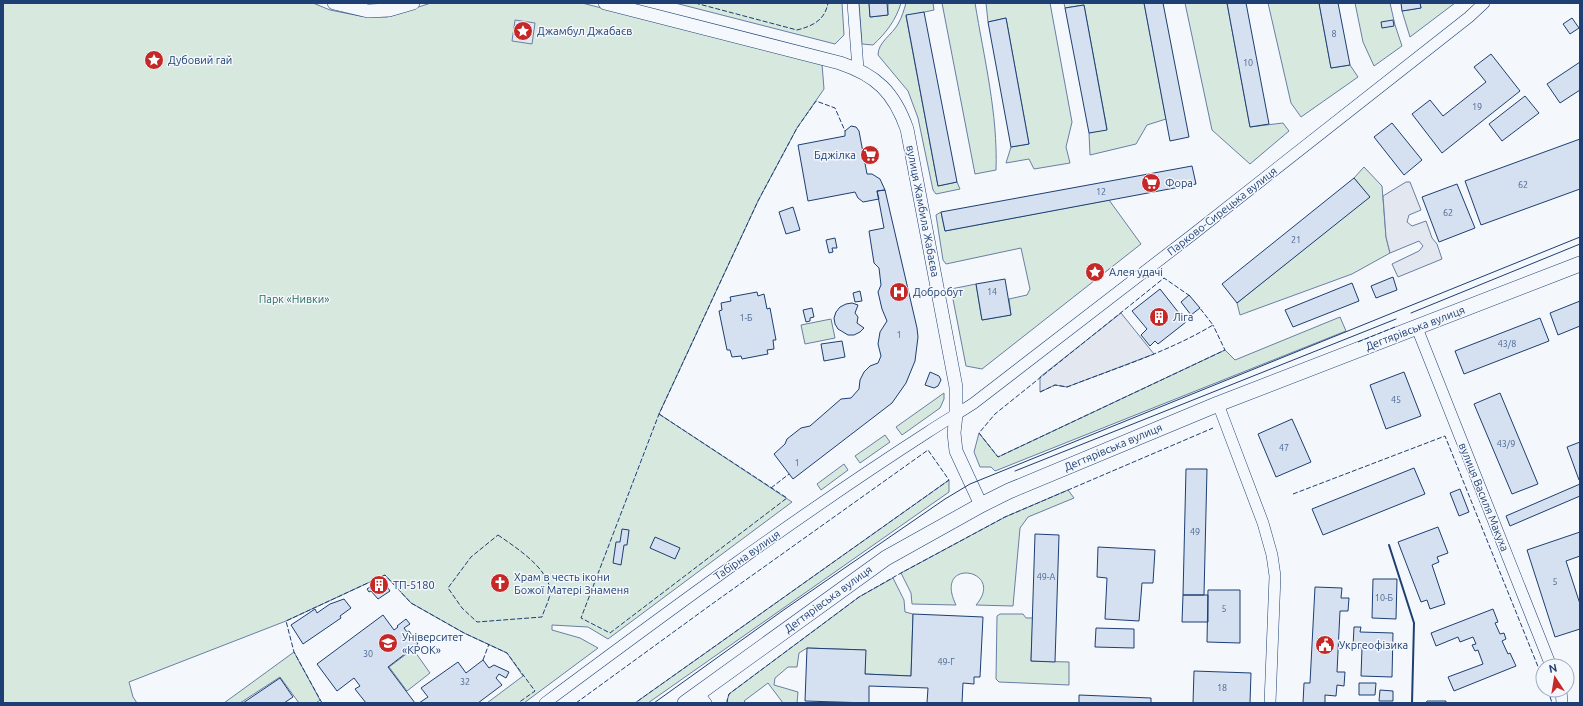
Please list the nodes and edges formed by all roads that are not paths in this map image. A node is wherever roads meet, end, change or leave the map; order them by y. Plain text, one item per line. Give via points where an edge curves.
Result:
1 (334, 3) edge
2 (413, 3) edge
3 (605, 3) edge
4 (853, 3) edge
5 (1484, 3) edge
6 (858, 69) junction
7 (1580, 264) edge
8 (1417, 328) junction
9 (1218, 404) junction
10 (956, 415) junction
11 (980, 505) junction
12 (1548, 658) edge
13 (702, 698) edge
14 (545, 703) edge
15 (685, 703) edge
16 (1270, 703) edge

1 - 2 street via 368,11 389,10
3 - 6 street, вулиця Жамбила Жабаєва
4 - 6 street
5 - 10 street, Парково-Сирецька вулиця via 1124,288
6 - 10 street, вулиця Жамбила Жабаєва via 874,79 894,100 907,129 956,387
7 - 8 main road, Дегтярівська вулиця
8 - 9 main road, Дегтярівська вулиця
8 - 12 street, вулиця Василя Макуха
9 - 11 main road, Дегтярівська вулиця
9 - 16 street via 1263,522 1272,555 1275,576
10 - 11 street, вулиця Жамбила Жабаєва via 956,451
10 - 14 street, Табірна вулиця via 804,515
11 - 13 main road, Дегтярівська вулиця via 886,558
13 - 15 main road, Дегтярівська вулиця

